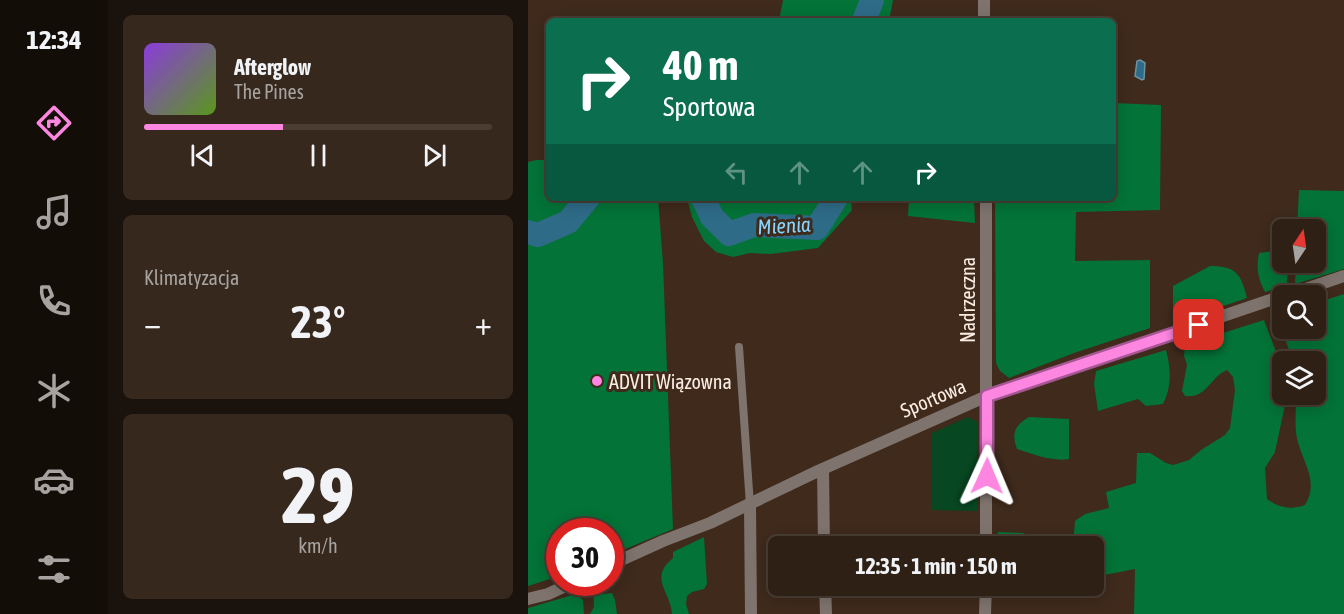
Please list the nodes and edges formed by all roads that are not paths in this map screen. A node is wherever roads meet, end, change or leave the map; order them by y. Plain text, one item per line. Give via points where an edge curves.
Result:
1 (984, 0) edge
2 (984, 18) edge
3 (986, 201) edge
4 (1344, 276) edge
5 (1317, 285) edge
6 (1272, 300) edge
7 (739, 347) dead end
8 (987, 396) junction
9 (823, 469) junction
10 (750, 505) junction
11 (824, 536) edge
12 (986, 536) edge
13 (624, 559) edge
14 (546, 594) edge
15 (825, 596) edge
16 (986, 596) edge
17 (528, 599) edge
18 (751, 614) edge
19 (826, 614) edge
20 (985, 614) edge

1 - 2 street
3 - 8 street, Nadrzeczna
4 - 5 street, Sportowa
6 - 8 street, Sportowa
7 - 10 lane
8 - 9 street, Sportowa
8 - 12 street, Nadrzeczna
9 - 10 street, Sportowa
9 - 11 street
10 - 13 street, Sportowa
10 - 18 street
14 - 17 street
15 - 19 street
16 - 20 street

